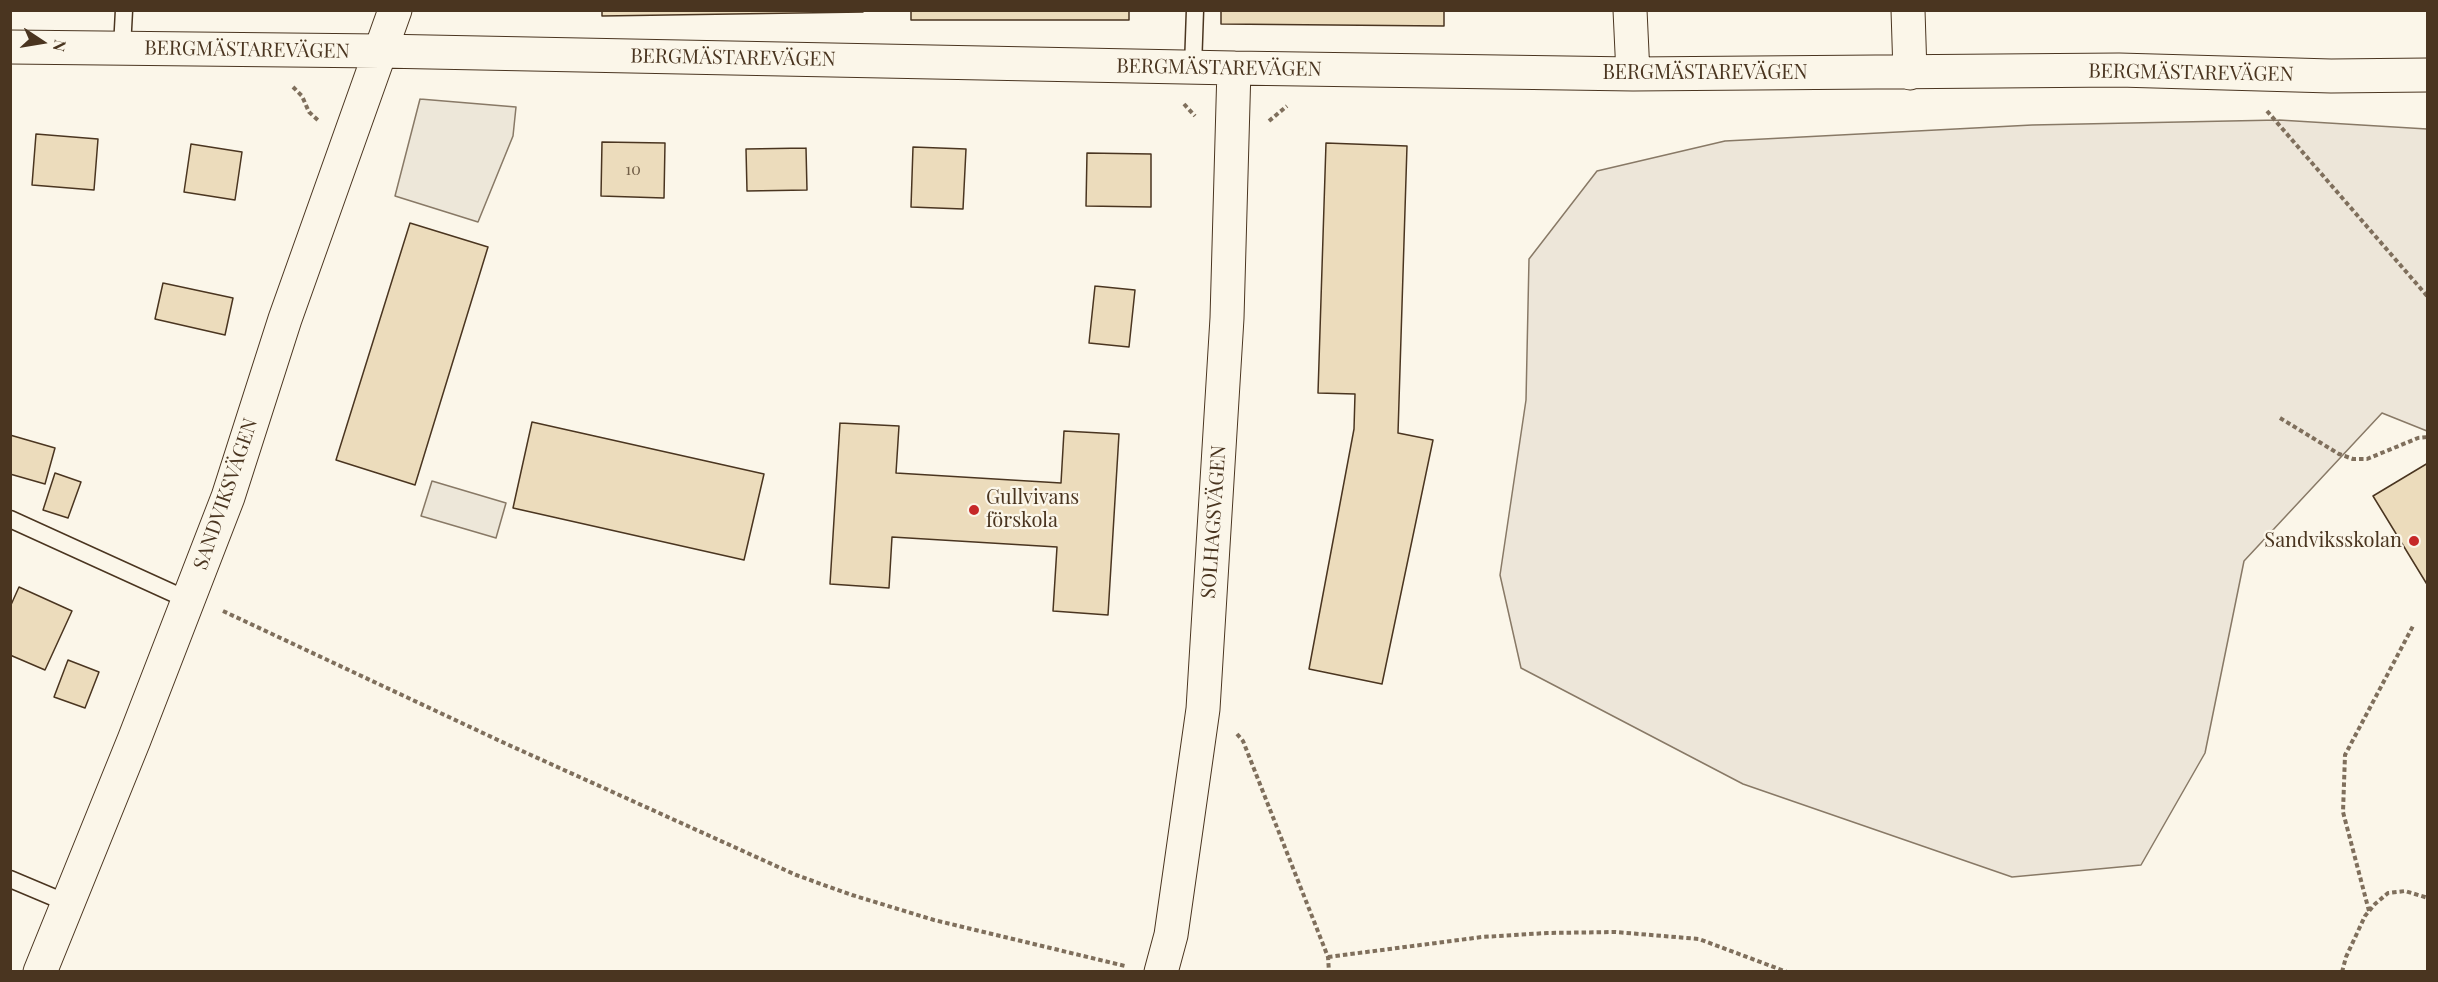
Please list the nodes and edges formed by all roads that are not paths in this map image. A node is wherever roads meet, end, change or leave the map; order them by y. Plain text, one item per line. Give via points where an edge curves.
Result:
1 (124, 10) edge
2 (395, 10) edge
3 (1195, 10) edge
4 (1630, 10) edge
5 (1908, 10) edge
6 (10, 47) edge
7 (122, 48) junction
8 (380, 51) junction
9 (1193, 67) junction
10 (1234, 68) junction
11 (1910, 73) junction
12 (1633, 74) junction
13 (2427, 75) edge
14 (10, 519) edge
15 (188, 600) junction
16 (10, 879) edge
17 (67, 903) junction
18 (1146, 969) edge
19 (40, 972) edge

1 - 7 lane
2 - 8 street, SANDVIKSVÄGEN
3 - 9 lane
4 - 12 street
5 - 11 street
6 - 7 street, BERGMÄSTAREVÄGEN
7 - 8 street, BERGMÄSTAREVÄGEN
8 - 9 street, BERGMÄSTAREVÄGEN
8 - 15 street, SANDVIKSVÄGEN via 285,319 228,497
9 - 10 street, BERGMÄSTAREVÄGEN
10 - 12 street, BERGMÄSTAREVÄGEN
10 - 18 street, SOLHAGSVÄGEN via 1227,318 1203,709 1173,924
11 - 12 street, BERGMÄSTAREVÄGEN
11 - 13 street, BERGMÄSTAREVÄGEN via 2119,70
14 - 15 lane
15 - 17 street, SANDVIKSVÄGEN
16 - 17 lane
17 - 19 street, SANDVIKSVÄGEN

